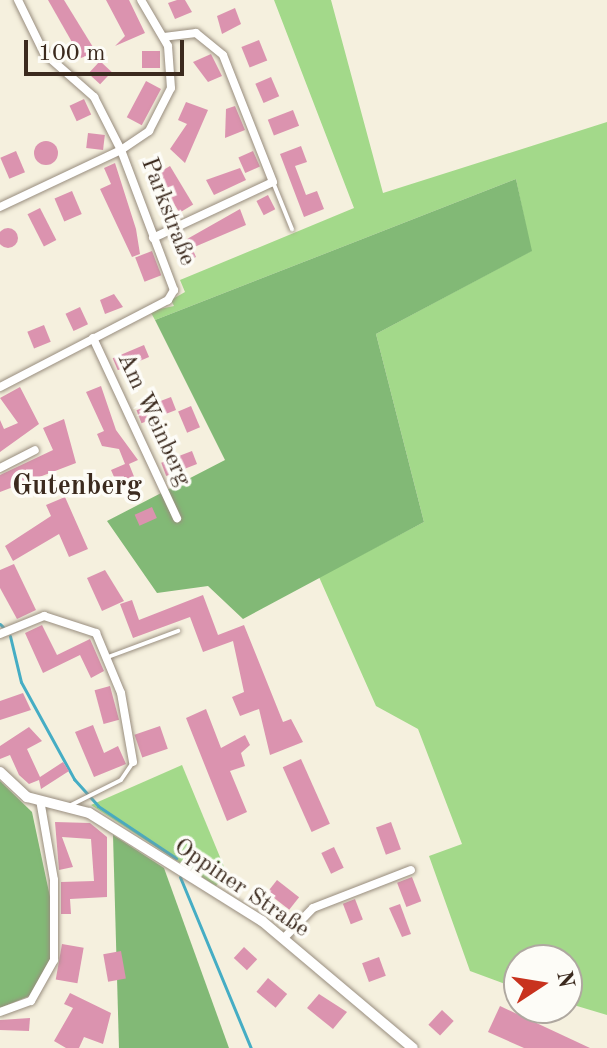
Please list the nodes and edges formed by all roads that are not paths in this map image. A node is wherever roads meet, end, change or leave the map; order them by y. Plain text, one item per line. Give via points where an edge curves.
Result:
1 (18, 0) edge
2 (141, 0) edge
3 (164, 37) junction
4 (121, 150) junction
5 (273, 182) junction
6 (0, 207) edge
7 (292, 229) dead end
8 (153, 238) junction
9 (174, 290) joint
10 (93, 338) junction
11 (0, 387) edge
12 (35, 450) dead end
13 (0, 468) edge
14 (177, 518) dead end
15 (178, 631) dead end
16 (0, 634) edge
17 (108, 657) junction
18 (133, 762) joint
19 (0, 772) edge
20 (40, 800) junction
21 (67, 806) junction
22 (411, 870) dead end
23 (283, 939) junction
24 (0, 1012) edge
25 (413, 1048) edge

1 - 4 street, Parkstraße via 44,53 94,97
2 - 3 street, Parkstraße
3 - 4 street, Parkstraße via 171,60 168,101 149,131
3 - 5 street via 196,33 223,55
4 - 6 street
4 - 8 street, Parkstraße
5 - 7 lane
5 - 8 street
8 - 9 street, Parkstraße
9 - 10 street, Am Weinberg
10 - 11 street, Am Weinberg
10 - 14 street, Am Weinberg
12 - 13 street
15 - 17 lane
16 - 17 street via 44,616 96,633
17 - 18 street
18 - 21 lane via 99,794
19 - 20 street, Oppiner Straße via 27,797
20 - 21 street, Oppiner Straße
20 - 24 street via 54,880 54,960 31,1001
21 - 23 street, Oppiner Straße
22 - 23 street via 313,908
23 - 25 street, Oppiner Straße

